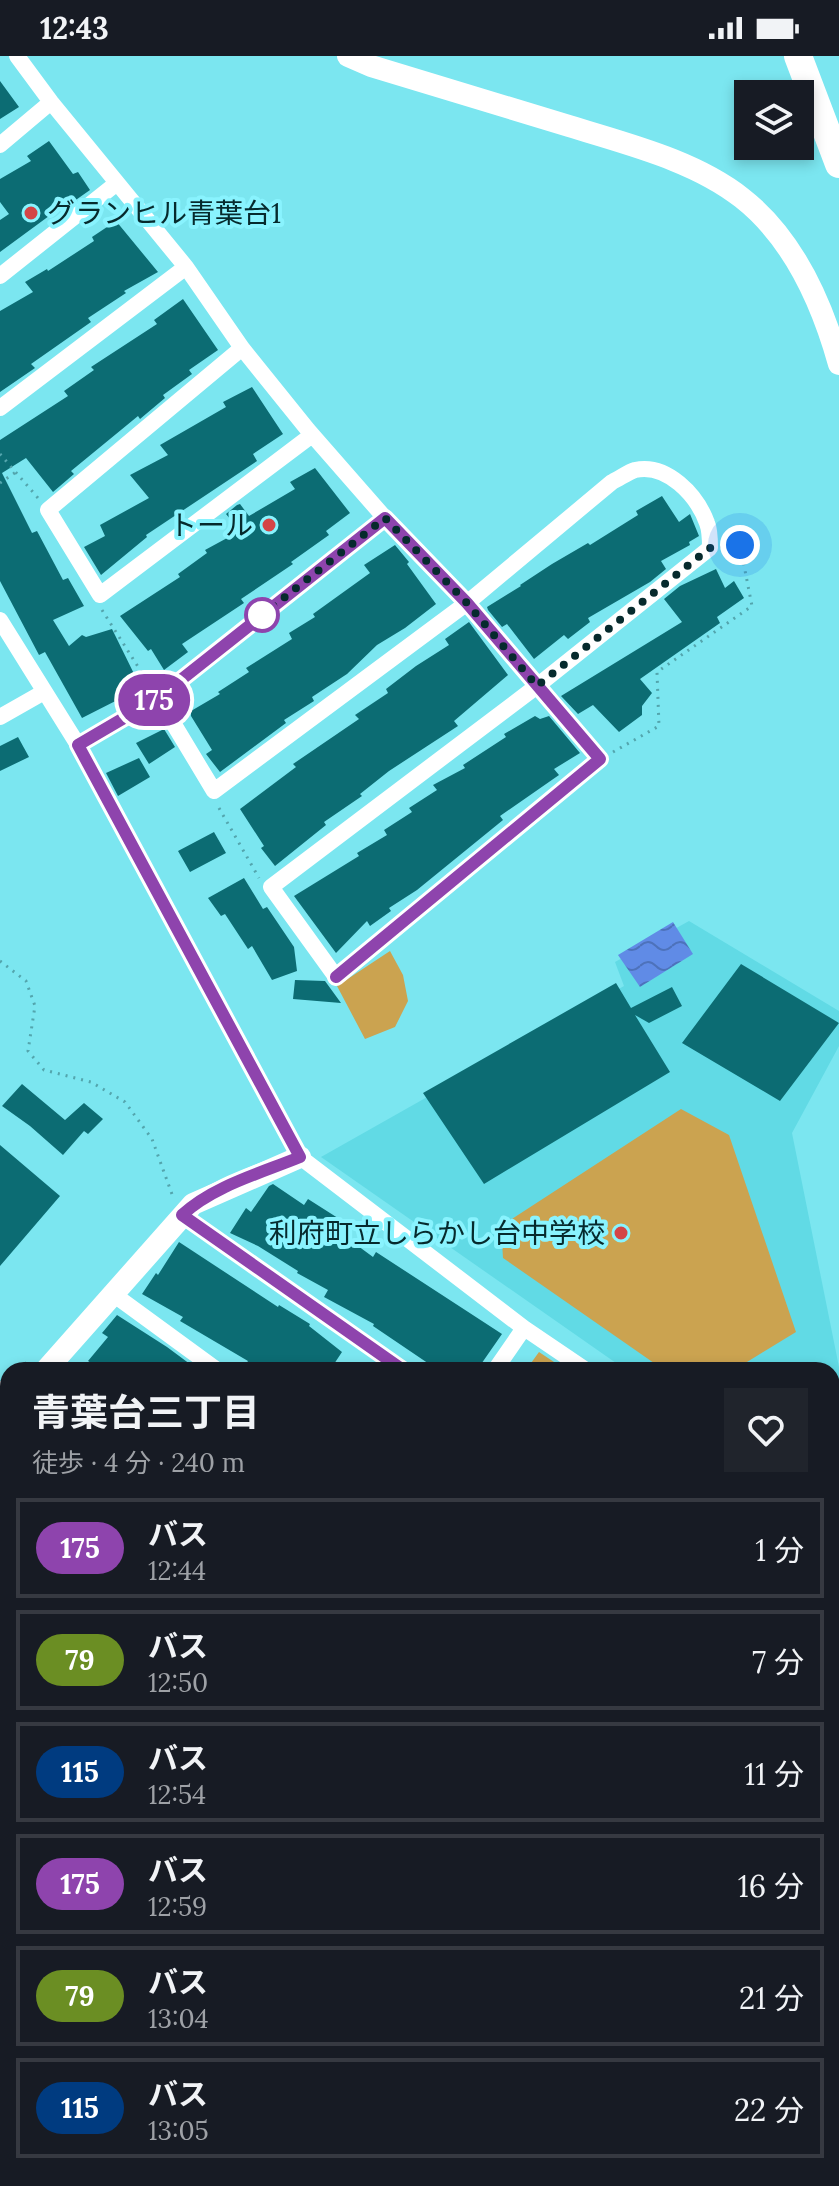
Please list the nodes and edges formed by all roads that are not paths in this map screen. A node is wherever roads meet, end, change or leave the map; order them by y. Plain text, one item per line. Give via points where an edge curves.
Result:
1 (17, 56) edge
2 (348, 56) edge
3 (798, 56) edge
4 (51, 102) junction
5 (0, 145) edge
6 (839, 164) edge
7 (117, 183) junction
8 (186, 267) junction
9 (0, 276) edge
10 (242, 348) junction
11 (839, 364) edge
12 (0, 408) edge
13 (312, 435) junction
14 (385, 518) junction
15 (467, 603) junction
16 (0, 620) edge
17 (537, 686) junction
18 (44, 692) junction
19 (158, 698) junction
20 (0, 717) edge
21 (78, 745) junction
22 (300, 1157) junction
23 (178, 1206) junction
24 (113, 1294) junction
25 (524, 1328) junction
26 (40, 1362) edge
27 (194, 1362) edge
28 (392, 1362) edge
29 (501, 1362) edge
30 (574, 1362) edge

1 - 4 street
2 - 11 street via 614,140 718,183 770,224 791,251
3 - 6 highway
4 - 5 street
4 - 7 street
7 - 8 street
7 - 9 street
8 - 10 street
8 - 12 street
10 - 13 street
10 - 13 street via 48,510 100,595
13 - 14 street
14 - 15 street
14 - 19 street
15 - 17 street
15 - 17 street via 612,482 635,470 661,471 699,505 709,526 710,548
15 - 19 street via 214,791
16 - 18 street
17 - 17 street via 271,887 336,977 600,759
18 - 20 street
18 - 21 street
19 - 21 street
21 - 22 street
22 - 23 street
22 - 25 street
23 - 24 street
23 - 28 street
24 - 26 street
24 - 27 street
25 - 29 street
25 - 30 street

